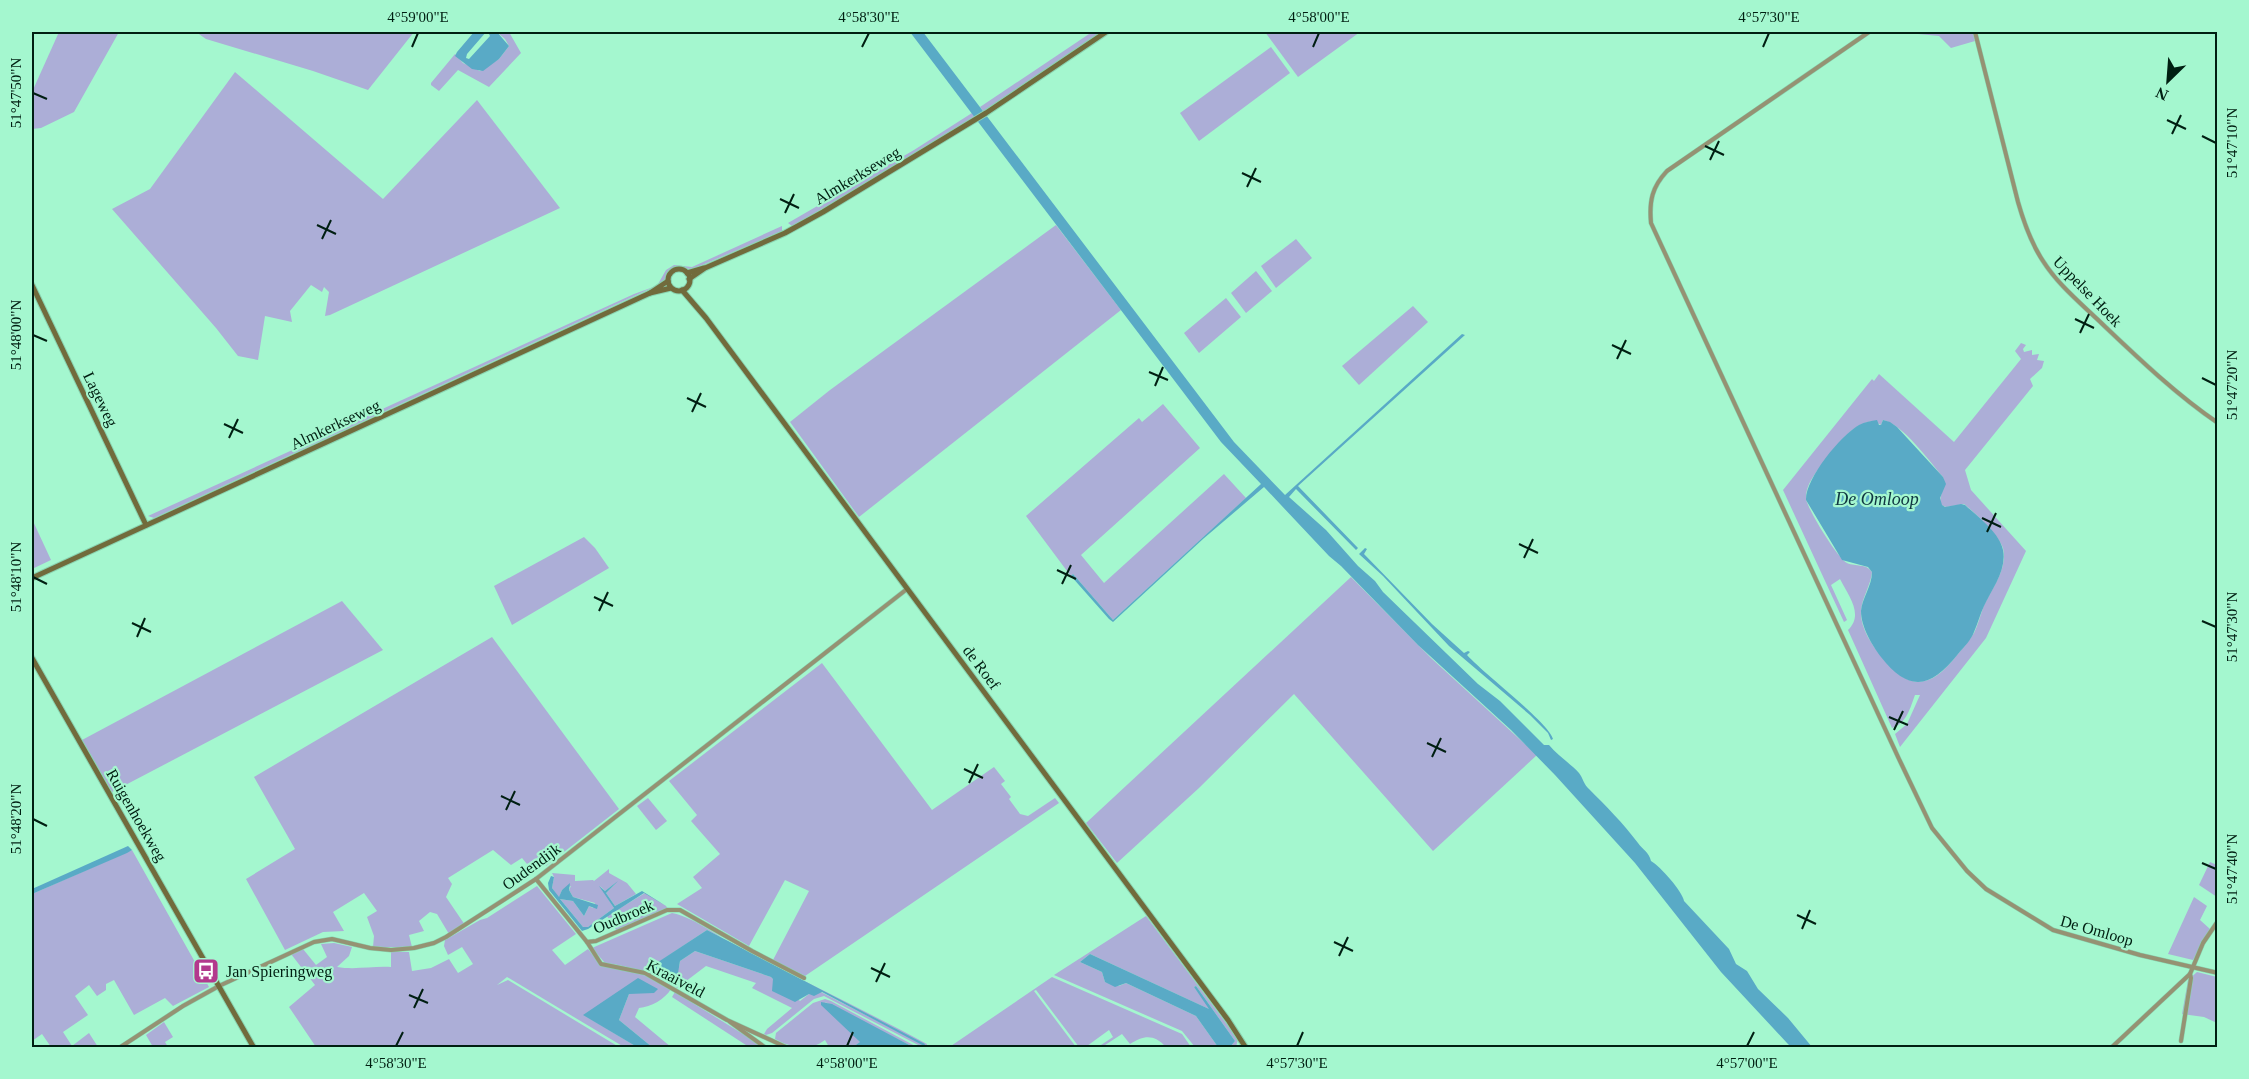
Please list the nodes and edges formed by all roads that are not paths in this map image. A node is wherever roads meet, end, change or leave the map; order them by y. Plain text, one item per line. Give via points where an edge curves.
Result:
1 (1106, 32) edge
2 (1869, 32) edge
3 (1975, 32) edge
4 (688, 276) junction
5 (669, 284) junction
6 (32, 285) edge
7 (685, 289) junction
8 (2217, 423) edge
9 (146, 525) junction
10 (32, 578) edge
11 (907, 589) junction
12 (32, 658) edge
13 (536, 879) junction
14 (2217, 921) edge
15 (587, 942) junction
16 (2193, 968) junction
17 (2217, 973) edge
18 (2190, 974) junction
19 (804, 978) dead end
20 (219, 986) junction
21 (727, 1020) junction
22 (2181, 1041) dead end
23 (119, 1047) edge
24 (254, 1047) edge
25 (766, 1047) edge
26 (788, 1047) edge
27 (1246, 1047) edge
28 (2111, 1047) edge

1 - 4 street, Almkerkseweg via 975,121 823,212
2 - 16 street, De Omloop via 1667,171 1652,192 1651,223 1932,828 1986,889 2054,930
3 - 8 street, Uppelse Hoek via 2018,202 2043,261 2118,339
4 - 5 street via 683,270 676,270 670,274
4 - 7 street
5 - 7 street via 676,291
5 - 9 street, Almkerkseweg
6 - 9 street, Lageweg
7 - 11 street, de Roef
9 - 10 street, Almkerkseweg
11 - 13 street, Oudendijk
11 - 27 street, de Roef
12 - 20 street, Ruigenhoekweg
13 - 15 street, Oudbroek
13 - 20 street, Oudendijk via 434,943 391,950 323,940
14 - 16 street
15 - 19 street, Oudbroek via 667,910 680,910
15 - 21 street, Kraaiveld via 601,964 645,973
16 - 17 street, De Omloop
16 - 18 street
18 - 22 street
18 - 28 street
20 - 23 street, Oudendijk
20 - 24 street
21 - 25 street, Kraaiveld
21 - 26 street, Kraaiveld

